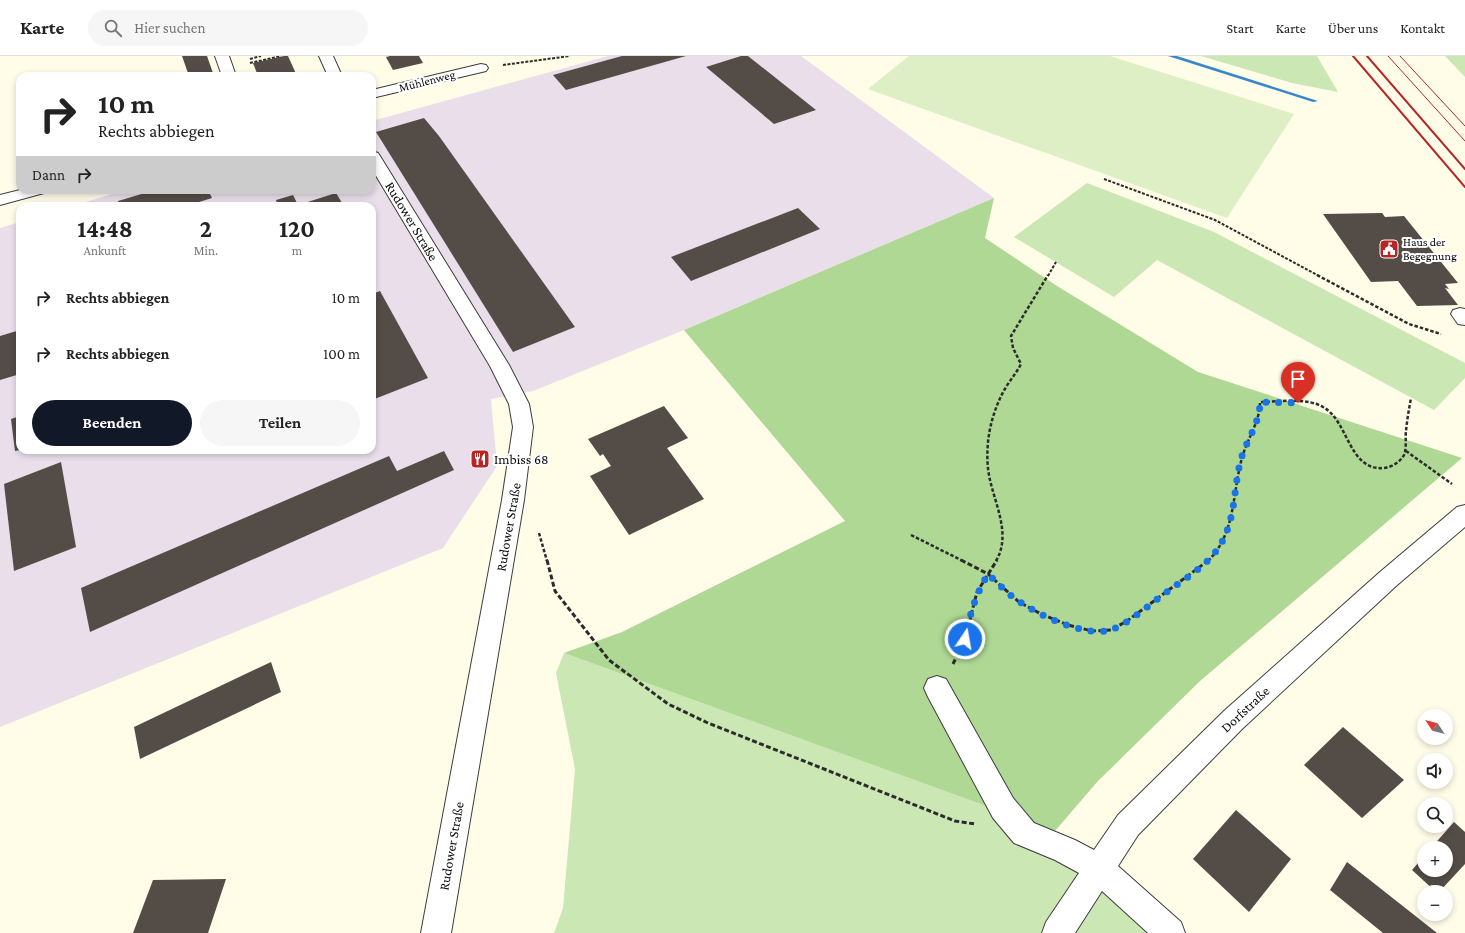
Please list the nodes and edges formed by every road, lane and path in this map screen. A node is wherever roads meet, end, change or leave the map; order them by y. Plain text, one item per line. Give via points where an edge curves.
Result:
1 (281, 56) edge
2 (326, 56) edge
3 (570, 56) edge
4 (226, 67) edge
5 (481, 68) joint
6 (333, 72) edge
7 (376, 93) edge
8 (376, 163) edge
9 (1104, 180) dead end
10 (23, 194) edge
11 (0, 200) edge
12 (1056, 262) dead end
13 (1443, 335) dead end
14 (1411, 398) dead end
15 (1406, 451) junction
16 (1452, 484) dead end
17 (513, 500) junction
18 (1465, 514) edge
19 (911, 535) dead end
20 (988, 574) junction
21 (937, 688) joint
22 (1024, 833) junction
23 (1100, 869) junction
24 (436, 933) edge
25 (1057, 933) edge
26 (1170, 933) edge

1 - 4 path
2 - 6 street
3 - 5 path
5 - 7 street, Mühlenweg
8 - 17 street, Rudower Straße via 499,365 519,404 523,427
9 - 13 path via 1214,220 1409,324
10 - 11 street
12 - 20 path via 1011,336 1021,364 995,408 990,429 989,475 1001,529 1002,547 998,560
14 - 15 path via 1404,441
15 - 16 path
15 - 20 path via 1401,460 1393,466 1381,469 1368,467 1358,457 1335,417 1322,406 1309,403 1260,402 1260,411 1242,457 1230,523 1218,549 1203,566 1126,621 1110,630 1092,631 1068,625 1019,602
17 - 22 path via 529,501 555,591 609,660 668,704 955,821
17 - 24 street, Rudower Straße
18 - 23 street, Dorfstraße via 1383,584 1217,736 1128,824
19 - 20 path
20 - 21 path via 977,592 962,646 952,668
21 - 22 street via 1003,808
22 - 23 street
23 - 25 street, Dorfstraße
23 - 26 street

